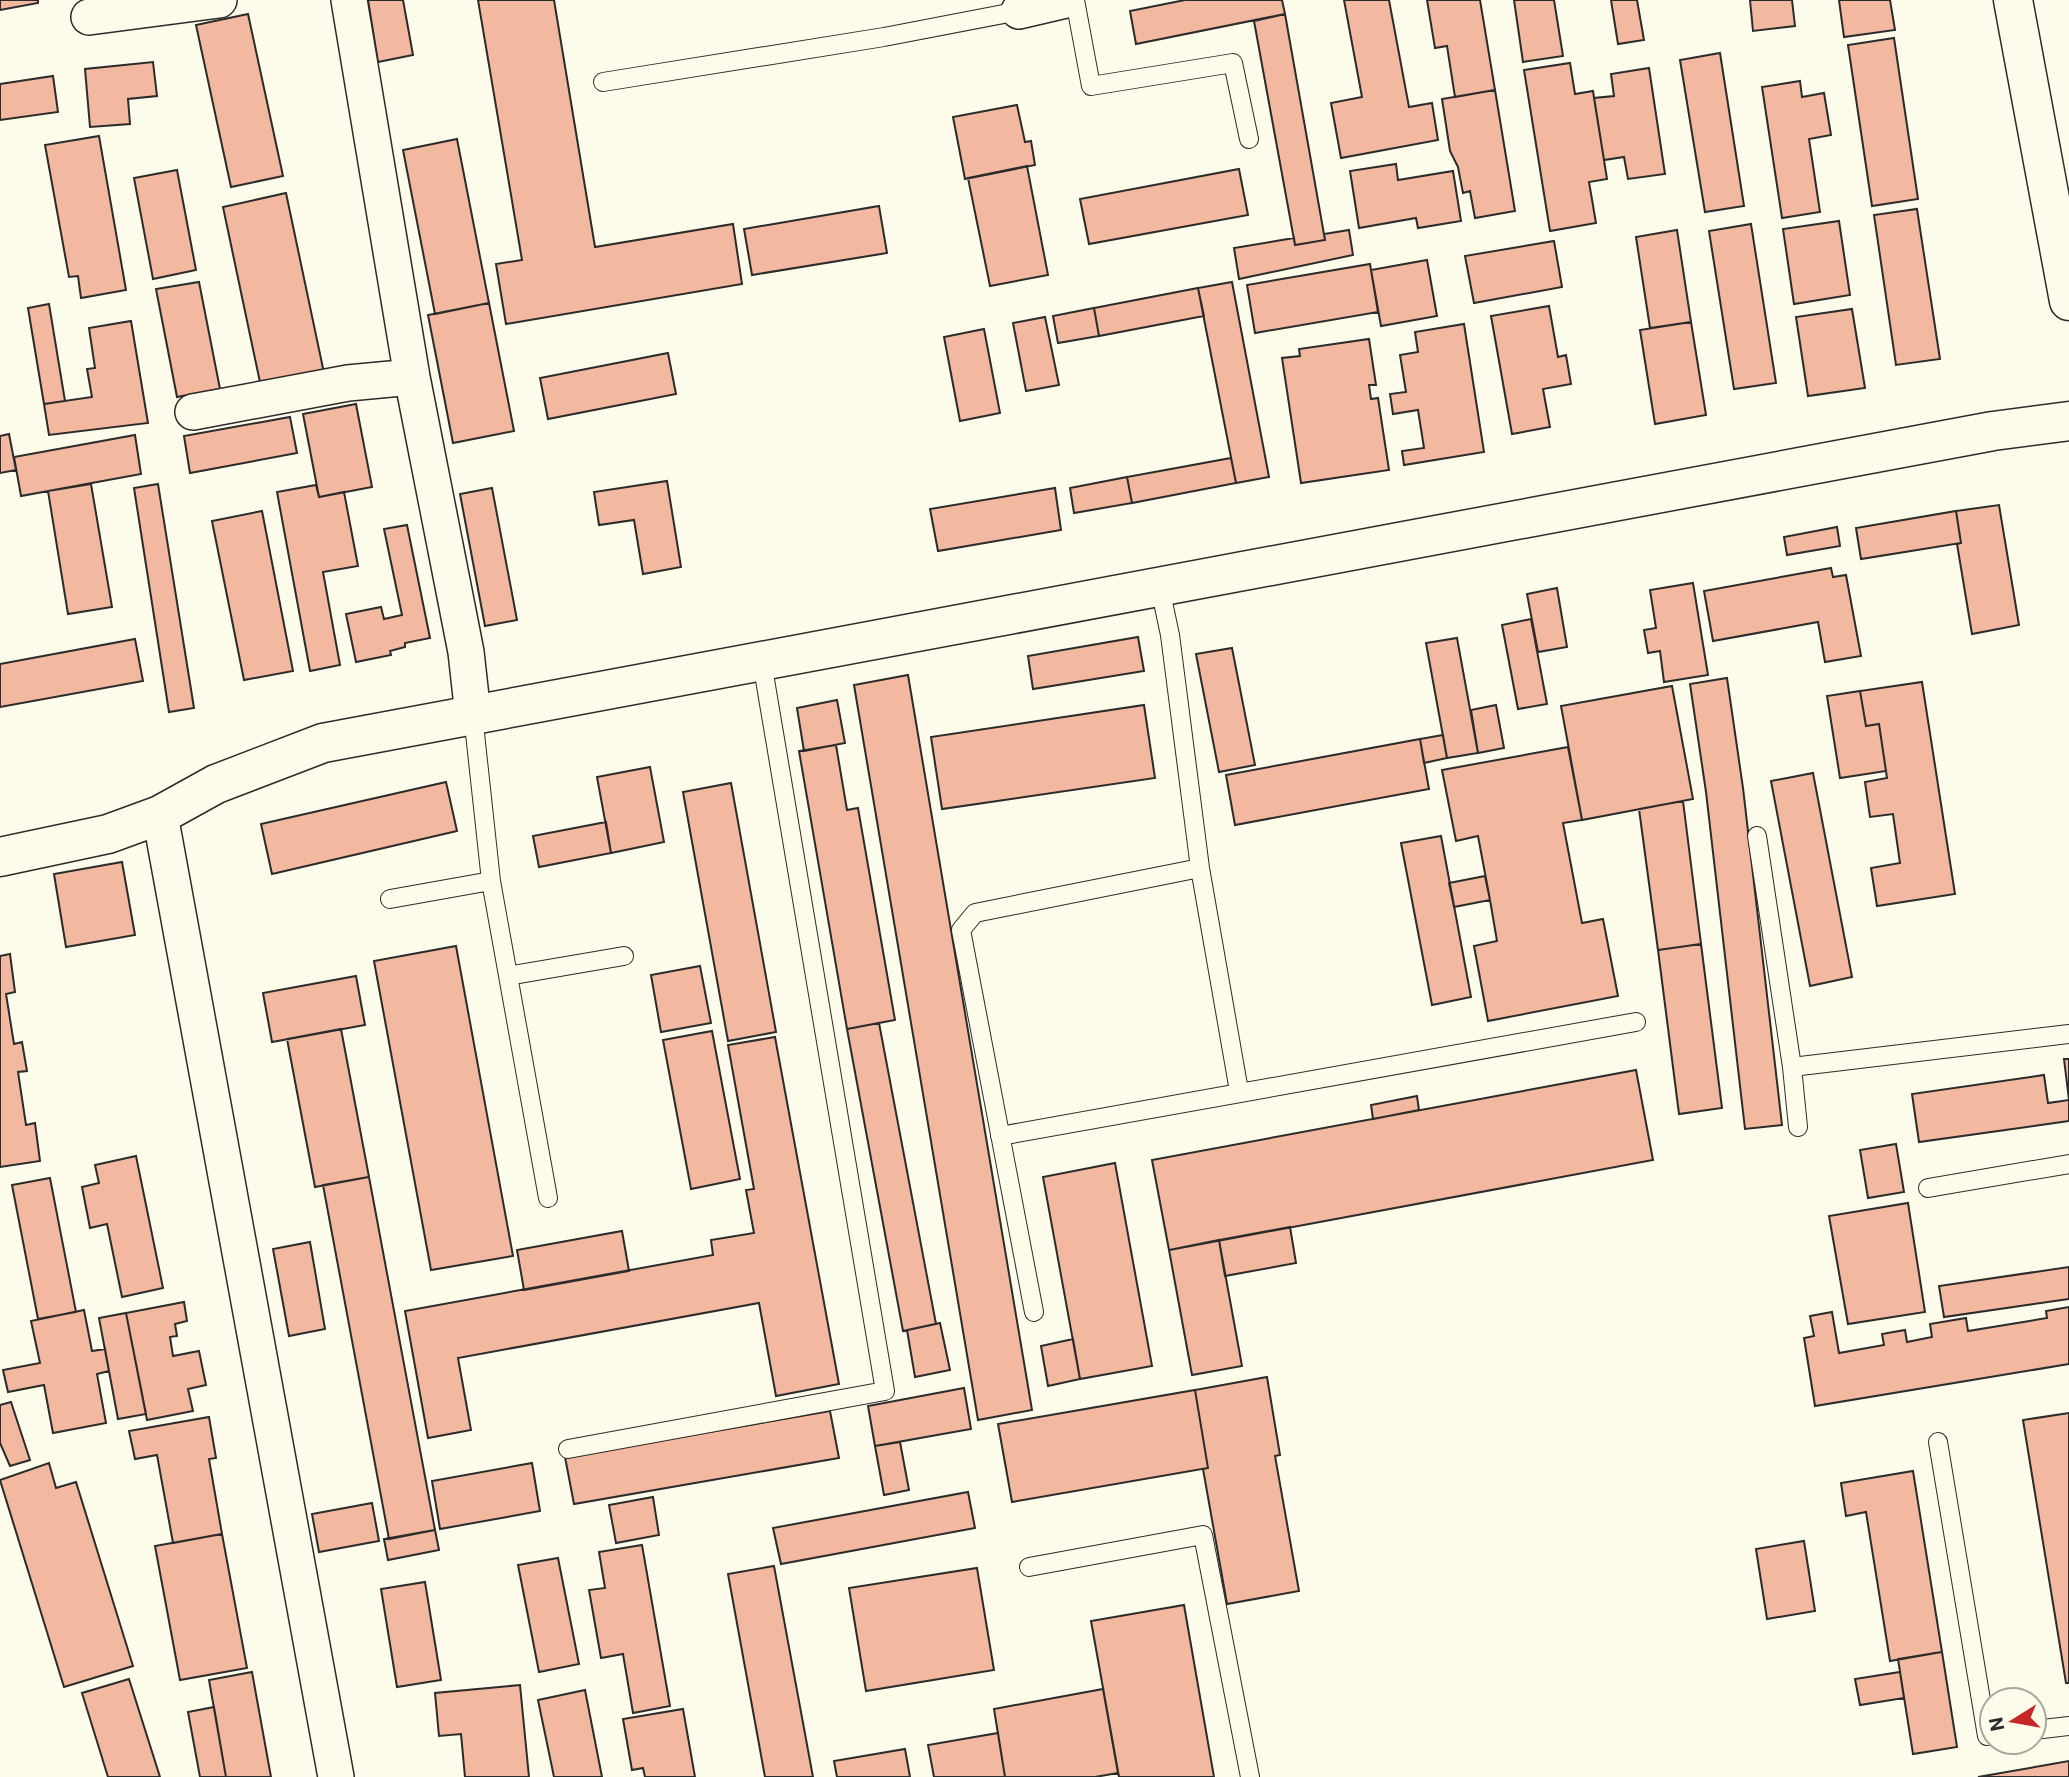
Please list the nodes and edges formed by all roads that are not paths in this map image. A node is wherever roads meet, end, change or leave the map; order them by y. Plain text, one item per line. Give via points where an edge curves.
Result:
1 (219, 0) edge
2 (349, 0) edge
3 (1066, 0) edge
4 (1075, 0) edge
5 (2013, 0) edge
6 (1019, 11) joint
7 (89, 18) dead end
8 (603, 82) dead end
9 (1249, 139) dead end
10 (2069, 301) edge
11 (412, 377) junction
12 (193, 412) dead end
13 (2069, 421) edge
14 (1160, 588) junction
15 (762, 662) junction
16 (473, 715) junction
17 (160, 815) junction
18 (1757, 836) dead end
19 (0, 857) edge
20 (1200, 869) junction
21 (491, 881) junction
22 (390, 899) dead end
23 (624, 956) dead end
24 (508, 976) junction
25 (1636, 1022) dead end
26 (2069, 1034) edge
27 (1793, 1067) junction
28 (1239, 1091) junction
29 (1798, 1127) dead end
30 (1000, 1136) junction
31 (2069, 1164) edge
32 (1927, 1188) dead end
33 (548, 1198) dead end
34 (1034, 1312) dead end
35 (1938, 1442) dead end
36 (568, 1449) dead end
37 (1029, 1567) dead end
38 (1979, 1686) edge
39 (2069, 1727) edge
40 (2048, 1729) edge
41 (336, 1777) edge
42 (1250, 1777) edge

1 - 7 street
2 - 11 street
3 - 6 street
4 - 9 lane via 1091,86 1233,63
5 - 10 street
6 - 8 lane
11 - 12 street via 348,383
11 - 16 street via 466,652
13 - 14 street via 1993,431
14 - 15 street
14 - 20 lane
15 - 16 street
15 - 36 lane via 885,1391
16 - 17 street via 323,743 216,785
16 - 21 lane
17 - 19 street via 108,834
17 - 41 street
18 - 27 lane
20 - 28 lane
20 - 30 lane via 975,913 961,930
21 - 22 lane
21 - 24 lane
23 - 24 lane
24 - 33 lane
25 - 28 lane
26 - 27 lane
27 - 29 lane
28 - 30 lane
30 - 34 lane
31 - 32 lane
35 - 38 lane
37 - 42 lane via 1203,1535
39 - 40 lane

